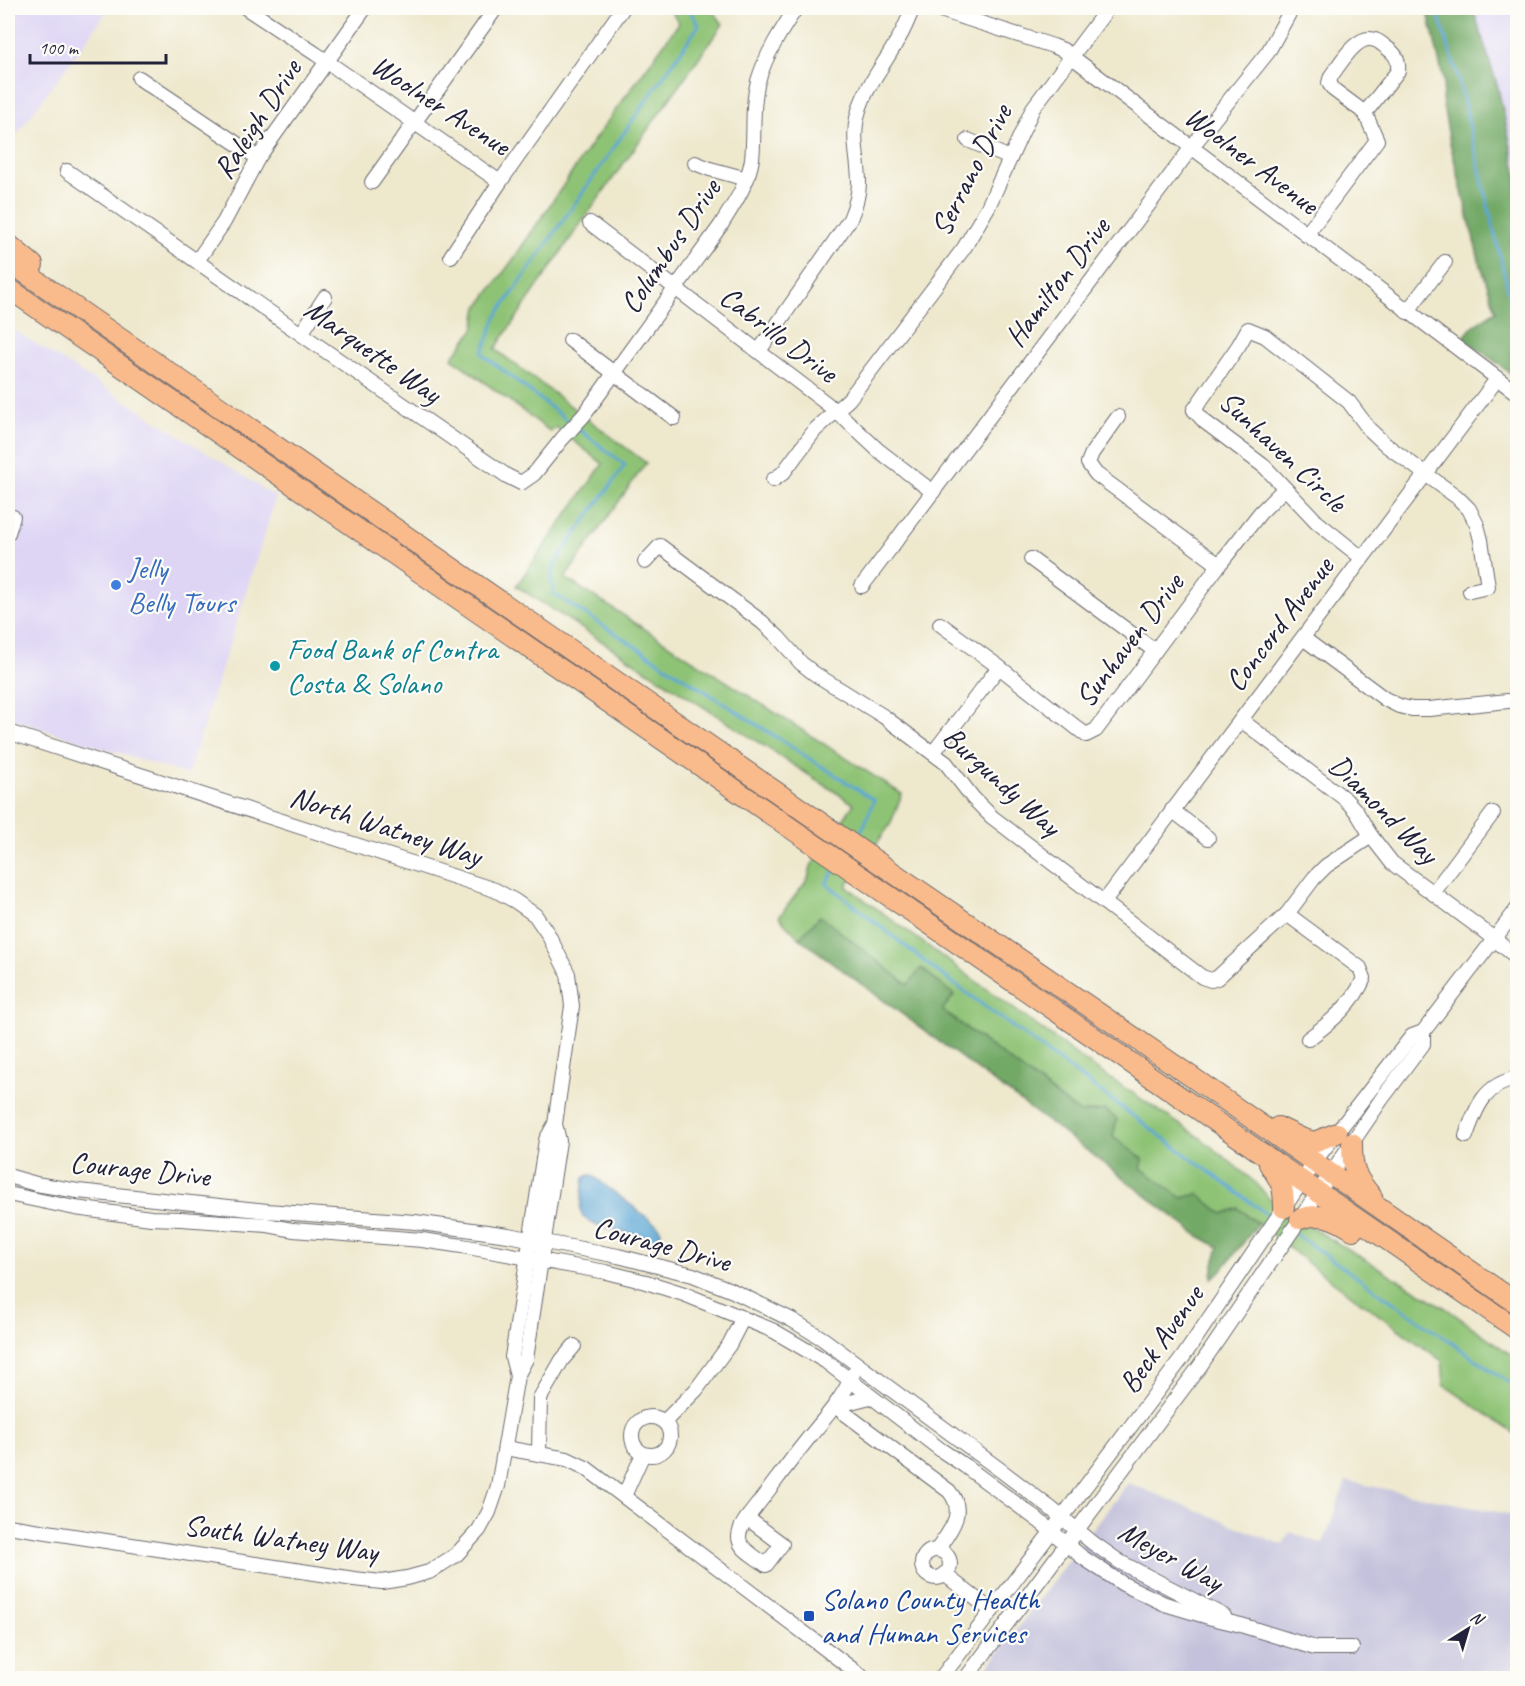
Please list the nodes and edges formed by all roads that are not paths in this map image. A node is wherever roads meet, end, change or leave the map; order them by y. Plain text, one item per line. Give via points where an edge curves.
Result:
1 (246, 8) edge
2 (364, 8) edge
3 (496, 8) edge
4 (623, 8) edge
5 (796, 8) edge
6 (913, 8) edge
7 (934, 8) edge
8 (1108, 8) edge
9 (1292, 8) edge
10 (1071, 56) junction
11 (327, 62) junction
12 (139, 78) dead end
13 (1365, 114) junction
14 (415, 123) junction
15 (968, 140) dead end
16 (1191, 148) junction
17 (258, 158) junction
18 (1010, 158) junction
19 (695, 163) dead end
20 (67, 171) dead end
21 (747, 179) junction
22 (372, 182) dead end
23 (500, 182) junction
24 (590, 223) dead end
25 (1306, 235) junction
26 (8, 244) edge
27 (451, 256) dead end
28 (8, 261) edge
29 (197, 261) junction
30 (1445, 262) dead end
31 (8, 288) edge
32 (675, 289) junction
33 (325, 297) dead end
34 (8, 303) edge
35 (1407, 312) junction
36 (97, 323) junction
37 (301, 334) junction
38 (570, 340) dead end
39 (759, 351) junction
40 (122, 367) junction
41 (615, 374) junction
42 (1497, 379) junction
43 (1518, 394) edge
44 (836, 411) junction
45 (1118, 417) dead end
46 (674, 418) dead end
47 (1426, 474) junction
48 (773, 480) dead end
49 (521, 483) joint
50 (1284, 489) junction
51 (933, 492) junction
52 (13, 517) dead end
53 (8, 533) edge
54 (1362, 558) junction
55 (1031, 559) dead end
56 (645, 562) dead end
57 (1219, 565) junction
58 (862, 586) dead end
59 (1470, 591) dead end
60 (940, 624) dead end
61 (1303, 638) junction
62 (1155, 651) junction
63 (999, 667) junction
64 (1518, 700) edge
65 (1241, 720) junction
66 (8, 732) edge
67 (933, 753) junction
68 (1172, 810) junction
69 (1493, 813) dead end
70 (1371, 836) junction
71 (1208, 838) dead end
72 (1433, 893) junction
73 (1104, 902) junction
74 (1518, 908) edge
75 (1287, 914) junction
76 (1494, 939) junction
77 (1518, 958) edge
78 (1308, 1039) dead end
79 (1189, 1075) junction
80 (1518, 1078) edge
81 (555, 1124) junction
82 (1466, 1136) dead end
83 (1344, 1138) junction
84 (1262, 1155) junction
85 (1322, 1169) junction
86 (8, 1176) edge
87 (1309, 1188) junction
88 (8, 1194) edge
89 (267, 1211) junction
90 (1385, 1213) junction
91 (1292, 1214) junction
92 (267, 1226) junction
93 (529, 1240) junction
94 (544, 1243) junction
95 (526, 1257) junction
96 (542, 1260) junction
97 (1425, 1266) junction
98 (1518, 1304) edge
99 (743, 1318) junction
100 (1518, 1330) edge
101 (574, 1346) dead end
102 (858, 1363) junction
103 (517, 1376) junction
104 (851, 1380) junction
105 (870, 1397) junction
106 (835, 1406) junction
107 (664, 1422) junction
108 (505, 1448) junction
109 (539, 1454) junction
110 (644, 1454) junction
111 (624, 1496) junction
112 (747, 1518) dead end
113 (1062, 1518) junction
114 (8, 1526) edge
115 (1078, 1530) junction
116 (1051, 1532) junction
117 (1067, 1545) junction
118 (937, 1550) junction
119 (945, 1574) junction
120 (992, 1611) junction
121 (1241, 1625) junction
122 (1352, 1648) dead end
123 (864, 1678) edge
124 (941, 1678) edge
125 (966, 1678) edge

1 - 11 street, Woolner Avenue
2 - 11 street, Raleigh Drive
3 - 14 street
4 - 23 street, Woolner Avenue
5 - 21 street, Columbus Drive via 768,53 758,82
6 - 39 street via 861,103 854,136 859,183 850,219
7 - 10 street, Woolner Avenue via 1053,46
8 - 10 street, Serrano Drive
9 - 16 street, Hamilton Drive via 1268,52
10 - 16 street, Woolner Avenue
10 - 18 street, Serrano Drive via 1033,108
11 - 14 street, Woolner Avenue
11 - 17 street, Raleigh Drive
12 - 17 street
13 - 13 street via 1398,71 1395,53 1367,38 1357,42 1329,83
13 - 25 street via 1377,140
14 - 22 street
14 - 23 street, Woolner Avenue
15 - 18 street
16 - 25 street, Woolner Avenue
16 - 51 street, Hamilton Drive
17 - 29 street, Raleigh Drive via 224,222
18 - 44 street, Serrano Drive via 964,248
19 - 21 street
20 - 29 street, Marquette Way
21 - 32 street, Columbus Drive via 721,225
23 - 27 street
24 - 32 street, Cabrillo Drive
25 - 35 street, Woolner Avenue
26 - 36 highway
28 - 36 highway
29 - 37 street, Marquette Way
30 - 35 street
31 - 40 highway
32 - 39 street, Cabrillo Drive
32 - 41 street, Columbus Drive
33 - 37 street
34 - 40 highway via 76,345
35 - 42 street, Woolner Avenue
36 - 79 highway
37 - 49 street, Marquette Way
38 - 41 street
39 - 44 street, Cabrillo Drive
40 - 84 highway
41 - 46 street
41 - 49 street, Columbus Drive via 534,474
42 - 43 street, Woolner Avenue
42 - 47 street, Concord Avenue
44 - 48 street, Serrano Drive via 814,430 783,473
44 - 51 street, Cabrillo Drive via 878,450
45 - 57 street via 1088,463 1096,474
47 - 50 street, Sunhaven Circle via 1386,445 1348,402 1264,336 1248,329 1194,410 1265,467
47 - 54 street, Concord Avenue
47 - 59 street via 1469,509 1477,525 1488,587
50 - 54 street, Sunhaven Circle
50 - 57 street, Sunhaven Drive
51 - 58 street, Hamilton Drive
52 - 53 street
54 - 61 street, Concord Avenue
55 - 62 street
56 - 67 street, Burgundy Way via 660,546 762,622 801,663
57 - 62 street, Sunhaven Drive
60 - 63 street
61 - 64 street via 1399,706 1429,709
61 - 65 street, Concord Avenue
62 - 63 street, Sunhaven Drive via 1096,730 1086,735
63 - 67 street
65 - 68 street, Concord Avenue
65 - 70 street, Diamond Way via 1345,799
66 - 81 street, North Watney Way via 477,883 535,915 568,974 572,1006
67 - 73 street, Burgundy Way via 992,817
68 - 71 street
68 - 73 street, Concord Avenue
69 - 72 street
70 - 72 street, Diamond Way via 1392,863
70 - 75 street, Burgundy Way via 1326,866
72 - 76 street, Diamond Way
73 - 75 street, Burgundy Way via 1211,980
74 - 76 street, Beck Avenue
75 - 78 street via 1360,968 1364,978 1359,990 1329,1024
76 - 77 street, Diamond Way
76 - 83 street, Beck Avenue via 1423,1032 1423,1044 1381,1100
79 - 83 highway via 1301,1138 1314,1142
79 - 85 highway
80 - 82 street via 1497,1086 1481,1099
81 - 93 street, North Watney Way via 546,1140
81 - 94 street, North Watney Way via 559,1141
83 - 85 street, Beck Avenue
83 - 85 street, Beck Avenue
83 - 90 highway via 1358,1180
84 - 87 highway
84 - 91 highway via 1281,1182
85 - 87 street, Beck Avenue
85 - 87 street, Beck Avenue
85 - 90 highway
86 - 89 street, Courage Drive via 78,1191
87 - 91 street, Beck Avenue
87 - 91 street, Beck Avenue
87 - 97 highway
88 - 92 street, Courage Drive via 152,1218
89 - 92 street
89 - 93 street, Courage Drive via 415,1222
90 - 98 highway
91 - 97 highway via 1325,1216 1343,1223 1388,1251
91 - 113 street, Beck Avenue
91 - 115 street, Beck Avenue via 1200,1366
92 - 95 street, Courage Drive via 422,1240
93 - 94 street, Courage Drive
93 - 95 street, South Watney Way
94 - 96 street, North Watney Way
94 - 102 street, Courage Drive via 693,1275 792,1320
95 - 96 street, Courage Drive
95 - 103 street, South Watney Way via 512,1357
96 - 99 street, Courage Drive via 646,1281
96 - 103 street, South Watney Way via 526,1359
97 - 100 highway
99 - 104 street, Courage Drive via 774,1331
99 - 107 street via 729,1345 696,1390
101 - 109 street via 561,1360 540,1398
102 - 104 street
102 - 113 street, Courage Drive
103 - 108 street, South Watney Way
104 - 105 street, Courage Drive
104 - 106 street
105 - 106 street
105 - 116 street, Courage Drive
106 - 112 street
106 - 118 street via 953,1496 958,1510 956,1520
107 - 110 street via 670,1436 665,1450 651,1456
107 - 110 street via 643,1418 632,1429 633,1444
108 - 109 street
108 - 114 street, South Watney Way via 489,1512 472,1538 456,1555 429,1572 390,1581 354,1579
109 - 111 street via 567,1459 586,1468
110 - 111 street
111 - 123 street
113 - 115 street, Courage Drive
113 - 116 street, Beck Avenue
115 - 117 street, Beck Avenue
115 - 121 street, Meyer Way via 1120,1562
116 - 117 street, Meyer Way
116 - 120 street, Beck Avenue
117 - 121 street, Meyer Way via 1104,1573 1144,1595
117 - 125 street, Beck Avenue
118 - 119 street via 948,1557
118 - 119 street via 925,1554 923,1570 930,1576
119 - 120 street
120 - 124 street, Beck Avenue
121 - 122 street, Meyer Way via 1315,1648

